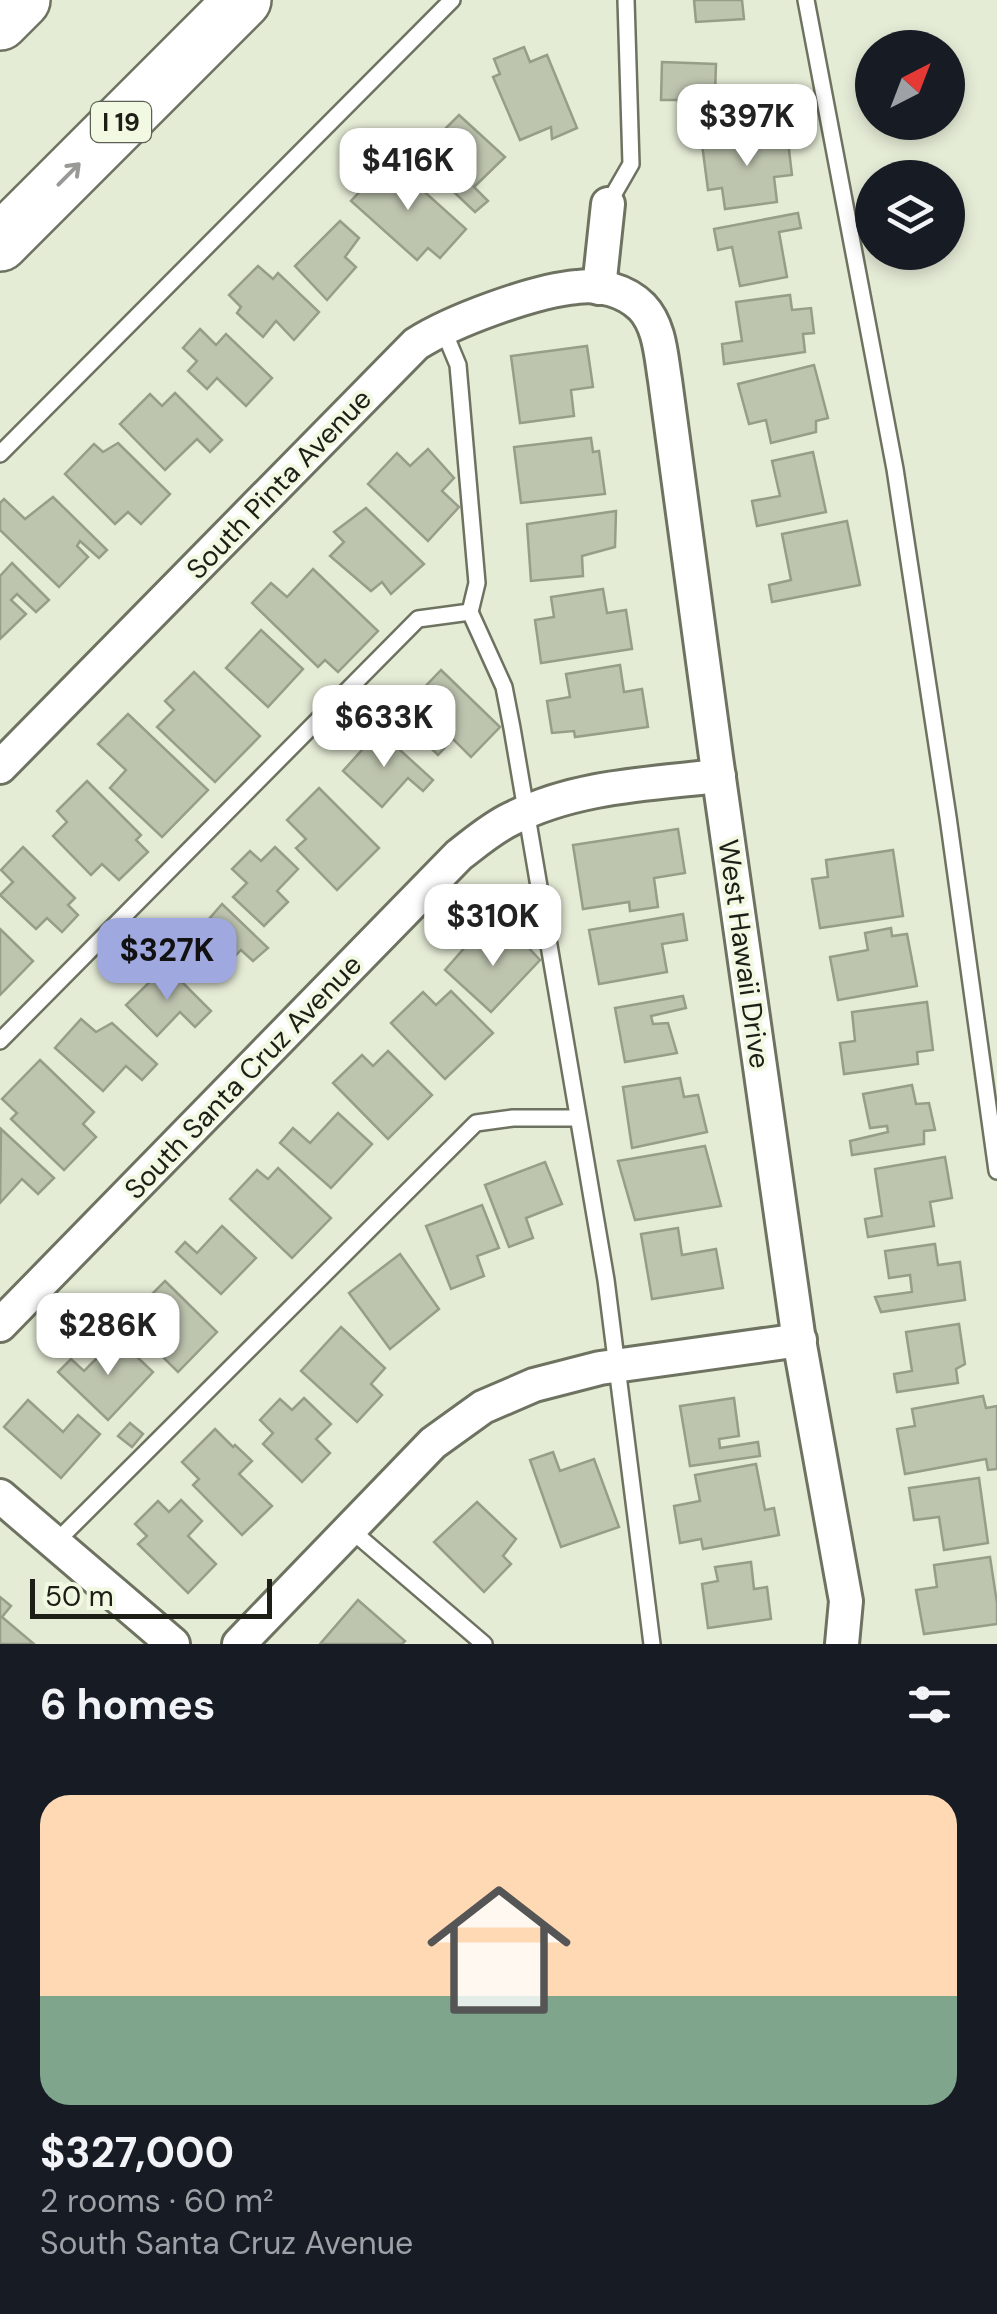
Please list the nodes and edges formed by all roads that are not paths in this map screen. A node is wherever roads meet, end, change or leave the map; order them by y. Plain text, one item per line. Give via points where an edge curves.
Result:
1 (22, 0) edge
2 (242, 0) edge
3 (452, 0) edge
4 (626, 0) edge
5 (806, 0) edge
6 (0, 22) edge
7 (608, 204) joint
8 (0, 243) edge
9 (603, 288) junction
10 (443, 329) junction
11 (0, 454) edge
12 (470, 612) junction
13 (0, 768) edge
14 (719, 776) junction
15 (526, 813) junction
16 (0, 1041) edge
17 (578, 1118) junction
18 (997, 1171) edge
19 (0, 1325) edge
20 (800, 1340) junction
21 (617, 1366) junction
22 (0, 1496) edge
23 (350, 1530) junction
24 (55, 1543) junction
25 (173, 1644) edge
26 (239, 1644) edge
27 (484, 1644) edge
28 (652, 1644) edge
29 (842, 1644) edge

1 - 6 highway
8 -> 2 highway, I 19
3 - 11 lane
4 - 7 lane via 630,164
5 - 18 lane via 896,468
7 - 9 street
9 - 10 street, South Pinta Avenue via 538,295
9 - 14 street, West Hawaii Drive via 642,308 658,338
10 - 12 lane via 458,365 478,583
10 - 13 street, South Pinta Avenue via 416,344
12 - 15 lane via 504,687
12 - 16 lane via 418,619
14 - 15 street, South Santa Cruz Avenue via 598,790
14 - 20 street, West Hawaii Drive
15 - 17 lane
15 - 19 street, South Santa Cruz Avenue via 459,855
17 - 21 lane
17 - 24 lane via 476,1123
20 - 21 street
20 - 29 street, West Hawaii Drive via 846,1601
21 - 23 street via 534,1385 483,1407 434,1443
21 - 28 lane
22 - 24 street
23 - 26 street
23 - 27 lane
24 - 25 street

